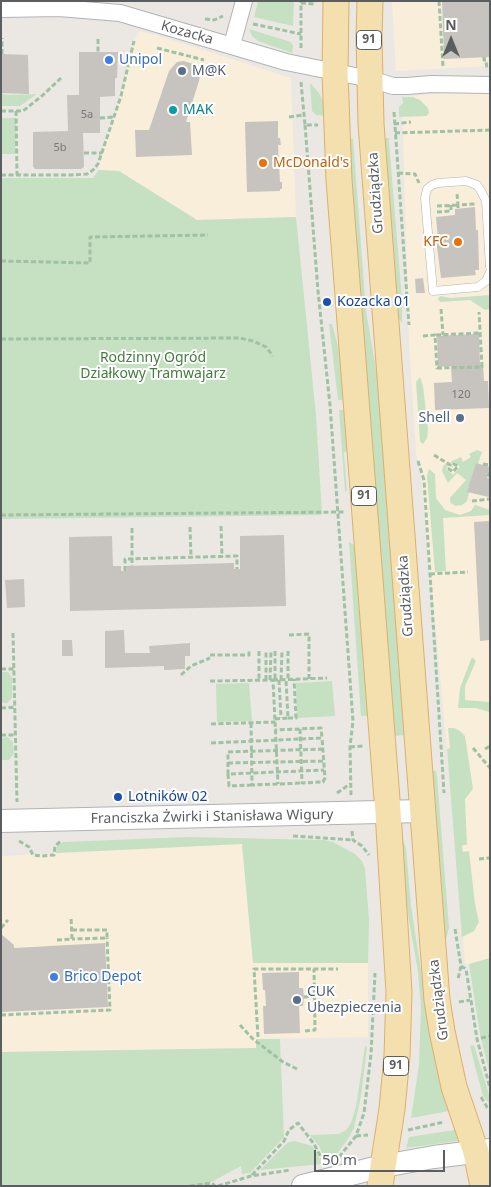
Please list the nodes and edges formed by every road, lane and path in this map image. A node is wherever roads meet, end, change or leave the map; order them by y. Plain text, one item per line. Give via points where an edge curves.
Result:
1 (244, 1) edge
2 (336, 1) edge
3 (370, 1) edge
4 (439, 1) edge
5 (1, 9) edge
6 (224, 16) dead end
7 (200, 18) dead end
8 (248, 23) dead end
9 (301, 34) dead end
10 (2, 38) edge
11 (98, 39) dead end
12 (134, 41) dead end
13 (232, 45) junction
14 (157, 48) dead end
15 (98, 52) dead end
16 (2, 54) edge
17 (484, 57) dead end
18 (204, 60) dead end
19 (451, 71) dead end
20 (335, 73) junction
21 (490, 74) edge
22 (61, 78) dead end
23 (381, 82) junction
24 (490, 85) edge
25 (1, 111) edge
26 (16, 111) junction
27 (304, 115) dead end
28 (114, 117) junction
29 (289, 117) dead end
30 (100, 118) dead end
31 (411, 122) dead end
32 (394, 124) junction
33 (305, 125) dead end
34 (490, 130) edge
35 (395, 133) junction
36 (84, 153) dead end
37 (102, 153) junction
38 (398, 173) junction
39 (1, 175) edge
40 (17, 175) junction
41 (456, 182) junction
42 (424, 198) junction
43 (486, 204) junction
44 (458, 207) junction
45 (426, 210) junction
46 (208, 235) dead end
47 (1, 261) edge
48 (490, 267) edge
49 (490, 272) edge
50 (441, 309) dead end
51 (478, 312) dead end
52 (480, 332) junction
53 (409, 333) dead end
54 (443, 335) junction
55 (423, 336) dead end
56 (436, 336) junction
57 (1, 339) edge
58 (273, 356) dead end
59 (416, 454) dead end
60 (434, 455) dead end
61 (483, 464) dead end
62 (490, 465) edge
63 (452, 466) dead end
64 (490, 472) edge
65 (490, 477) edge
66 (490, 500) edge
67 (472, 502) dead end
68 (365, 511) junction
69 (337, 512) junction
70 (1, 515) edge
71 (221, 526) dead end
72 (190, 527) dead end
73 (132, 528) dead end
74 (222, 557) junction
75 (132, 558) junction
76 (191, 558) junction
77 (132, 566) dead end
78 (237, 569) dead end
79 (124, 571) dead end
80 (468, 572) dead end
81 (430, 574) junction
82 (13, 633) dead end
83 (289, 635) dead end
84 (249, 650) dead end
85 (259, 651) dead end
86 (266, 651) dead end
87 (273, 651) dead end
88 (282, 651) dead end
89 (288, 651) dead end
90 (1, 669) edge
91 (14, 669) junction
92 (181, 675) dead end
93 (328, 678) dead end
94 (294, 679) junction
95 (309, 679) junction
96 (259, 680) junction
97 (274, 680) junction
98 (287, 680) junction
99 (210, 682) dead end
100 (16, 707) junction
101 (1, 708) edge
102 (281, 718) junction
103 (288, 718) junction
104 (275, 720) junction
105 (210, 724) dead end
106 (251, 724) junction
107 (300, 729) junction
108 (275, 730) junction
109 (1, 735) edge
110 (16, 735) junction
111 (322, 738) junction
112 (300, 739) junction
113 (276, 740) junction
114 (252, 741) junction
115 (211, 743) dead end
116 (490, 746) edge
117 (473, 748) dead end
118 (323, 749) junction
119 (485, 749) dead end
120 (276, 751) junction
121 (301, 751) junction
122 (252, 752) junction
123 (277, 761) junction
124 (301, 761) junction
125 (324, 761) junction
126 (228, 762) junction
127 (252, 762) junction
128 (490, 768) edge
129 (324, 770) junction
130 (302, 772) junction
131 (278, 773) junction
132 (228, 774) junction
133 (252, 774) junction
134 (302, 783) junction
135 (278, 784) junction
136 (252, 785) junction
137 (445, 798) dead end
138 (17, 804) dead end
139 (422, 811) junction
140 (388, 812) junction
141 (351, 814) junction
142 (1, 821) edge
143 (287, 835) dead end
144 (69, 839) dead end
145 (14, 840) dead end
146 (353, 840) junction
147 (490, 858) edge
148 (370, 859) dead end
149 (479, 859) dead end
150 (71, 918) dead end
151 (8, 920) dead end
152 (1, 927) edge
153 (454, 928) dead end
154 (72, 930) junction
155 (108, 938) junction
156 (72, 939) junction
157 (57, 940) dead end
158 (314, 968) junction
159 (338, 968) dead end
160 (375, 969) dead end
161 (304, 996) dead end
162 (314, 996) junction
163 (470, 1000) junction
164 (459, 1002) dead end
165 (1, 1015) edge
166 (240, 1025) dead end
167 (305, 1031) dead end
168 (490, 1036) edge
169 (258, 1037) dead end
170 (481, 1038) dead end
171 (299, 1070) dead end
172 (490, 1088) edge
173 (463, 1118) junction
174 (389, 1132) junction
175 (356, 1136) junction
176 (483, 1151) edge
177 (337, 1160) dead end
178 (325, 1166) dead end
179 (251, 1176) junction
180 (381, 1176) edge
181 (299, 1178) edge
182 (190, 1186) edge
183 (216, 1186) edge
184 (483, 1186) edge

1 - 13 street
2 - 20 main road, 91
3 - 23 main road, Grudziądzka / 91 via 369,37
4 - 19 path via 442,67
5 - 13 street, Kozacka via 59,8 120,13
6 - 7 path via 214,20
8 - 9 path
10 - 16 path
11 - 15 path
12 - 28 path
13 - 20 street, Kozacka
14 - 18 path
17 - 21 path via 487,74
20 - 23 street, Kozacka
20 - 68 main road, 91 via 339,180
22 - 26 path via 23,110
23 - 24 street, Kozacka
23 - 32 path
23 - 139 main road, Grudziądzka / 91 via 370,124
25 - 26 path
26 - 40 path
27 - 29 path
28 - 30 path
28 - 37 path
31 - 32 path
32 - 35 path
33 - 69 path
34 - 35 path
35 - 38 path
36 - 37 path
37 - 40 path via 98,164 87,174
38 - 42 path via 415,174
38 - 53 path
39 - 40 path
41 - 42 lane via 438,183 427,189
41 - 43 lane via 472,182 481,191
41 - 44 path
42 - 45 lane
43 - 44 path
43 - 48 lane
44 - 45 path via 451,205
45 - 49 lane via 433,290 478,287 486,282
46 - 47 path via 90,236 90,262
50 - 54 path
51 - 52 path
52 - 54 path
52 - 56 path via 482,367 437,368
54 - 56 path
55 - 56 path
57 - 58 path via 240,338 266,347
59 - 81 path via 424,480
60 - 63 path
61 - 62 path
64 - 65 path
66 - 67 path
68 - 69 path
68 - 140 main road, 91
69 - 70 path
69 - 141 path via 353,721
71 - 74 path
72 - 76 path
73 - 75 path
74 - 76 path
74 - 78 path via 237,556
75 - 76 path
75 - 77 path
75 - 79 path via 125,559
80 - 81 path
81 - 137 path
82 - 91 path
83 - 95 path via 309,634
84 - 92 path via 249,655 210,657
85 - 96 path
86 - 97 path
87 - 97 path
88 - 97 path
89 - 98 path
90 - 91 path
91 - 100 path
93 - 95 path
94 - 95 path
94 - 98 path
94 - 103 path via 296,718
96 - 97 path
96 - 99 path
97 - 98 path
97 - 102 path
97 - 104 path
98 - 103 path
100 - 101 path
100 - 110 path
102 - 103 path
102 - 104 path
104 - 106 path
104 - 108 path
105 - 106 path
106 - 114 path
107 - 108 path
107 - 111 path via 322,728
107 - 112 path
108 - 113 path
109 - 110 path
110 - 138 path
111 - 112 path
111 - 118 path
112 - 113 path
112 - 121 path
113 - 114 path
113 - 120 path
114 - 115 path
114 - 122 path
116 - 119 path
117 - 128 path
118 - 121 path
118 - 125 path
120 - 121 path
120 - 122 path
120 - 123 path
121 - 124 path
122 - 126 path via 228,752
122 - 127 path
123 - 124 path
123 - 127 path
123 - 131 path
124 - 125 path
124 - 130 path
125 - 129 path
126 - 127 path
126 - 132 path
127 - 133 path
129 - 130 path
129 - 134 path via 323,782
130 - 131 path
130 - 134 path
131 - 133 path
131 - 135 path
132 - 133 path
132 - 136 path via 229,786
133 - 136 path
134 - 135 path
135 - 136 path
139 - 140 street, Franciszka Żwirki i Stanisława Wigury
139 - 173 main road, Grudziądzka / 91 via 439,1010 450,1072
140 - 141 street, Franciszka Żwirki i Stanisława Wigury
140 - 174 main road, 91 via 400,1018
141 - 142 street, Franciszka Żwirki i Stanisława Wigury
141 - 146 path
143 - 146 path
144 - 145 path via 60,840 54,855 42,856 33,855 29,847
146 - 148 path via 362,846
147 - 149 path
150 - 154 path
151 - 152 path
153 - 163 path via 461,966 466,969
154 - 155 path via 107,930
154 - 156 path
155 - 156 path
155 - 165 path via 110,1010
156 - 157 path
158 - 159 path
158 - 162 path
158 - 169 path via 254,968
160 - 175 path via 368,1078 364,1113
161 - 162 path
162 - 167 path via 315,1030
163 - 164 path
163 - 172 path
166 - 171 path via 283,1062
168 - 170 path
173 - 174 path
173 - 176 main road, Grudziądzka / 91
174 - 175 path
174 - 180 main road, 91
175 - 177 path
176 - 180 street via 434,1157
176 - 184 main road, Grudziądzka / 91
178 - 179 path via 298,1123
179 - 181 path
179 - 183 path
180 - 181 street
182 - 183 path via 212,1183

